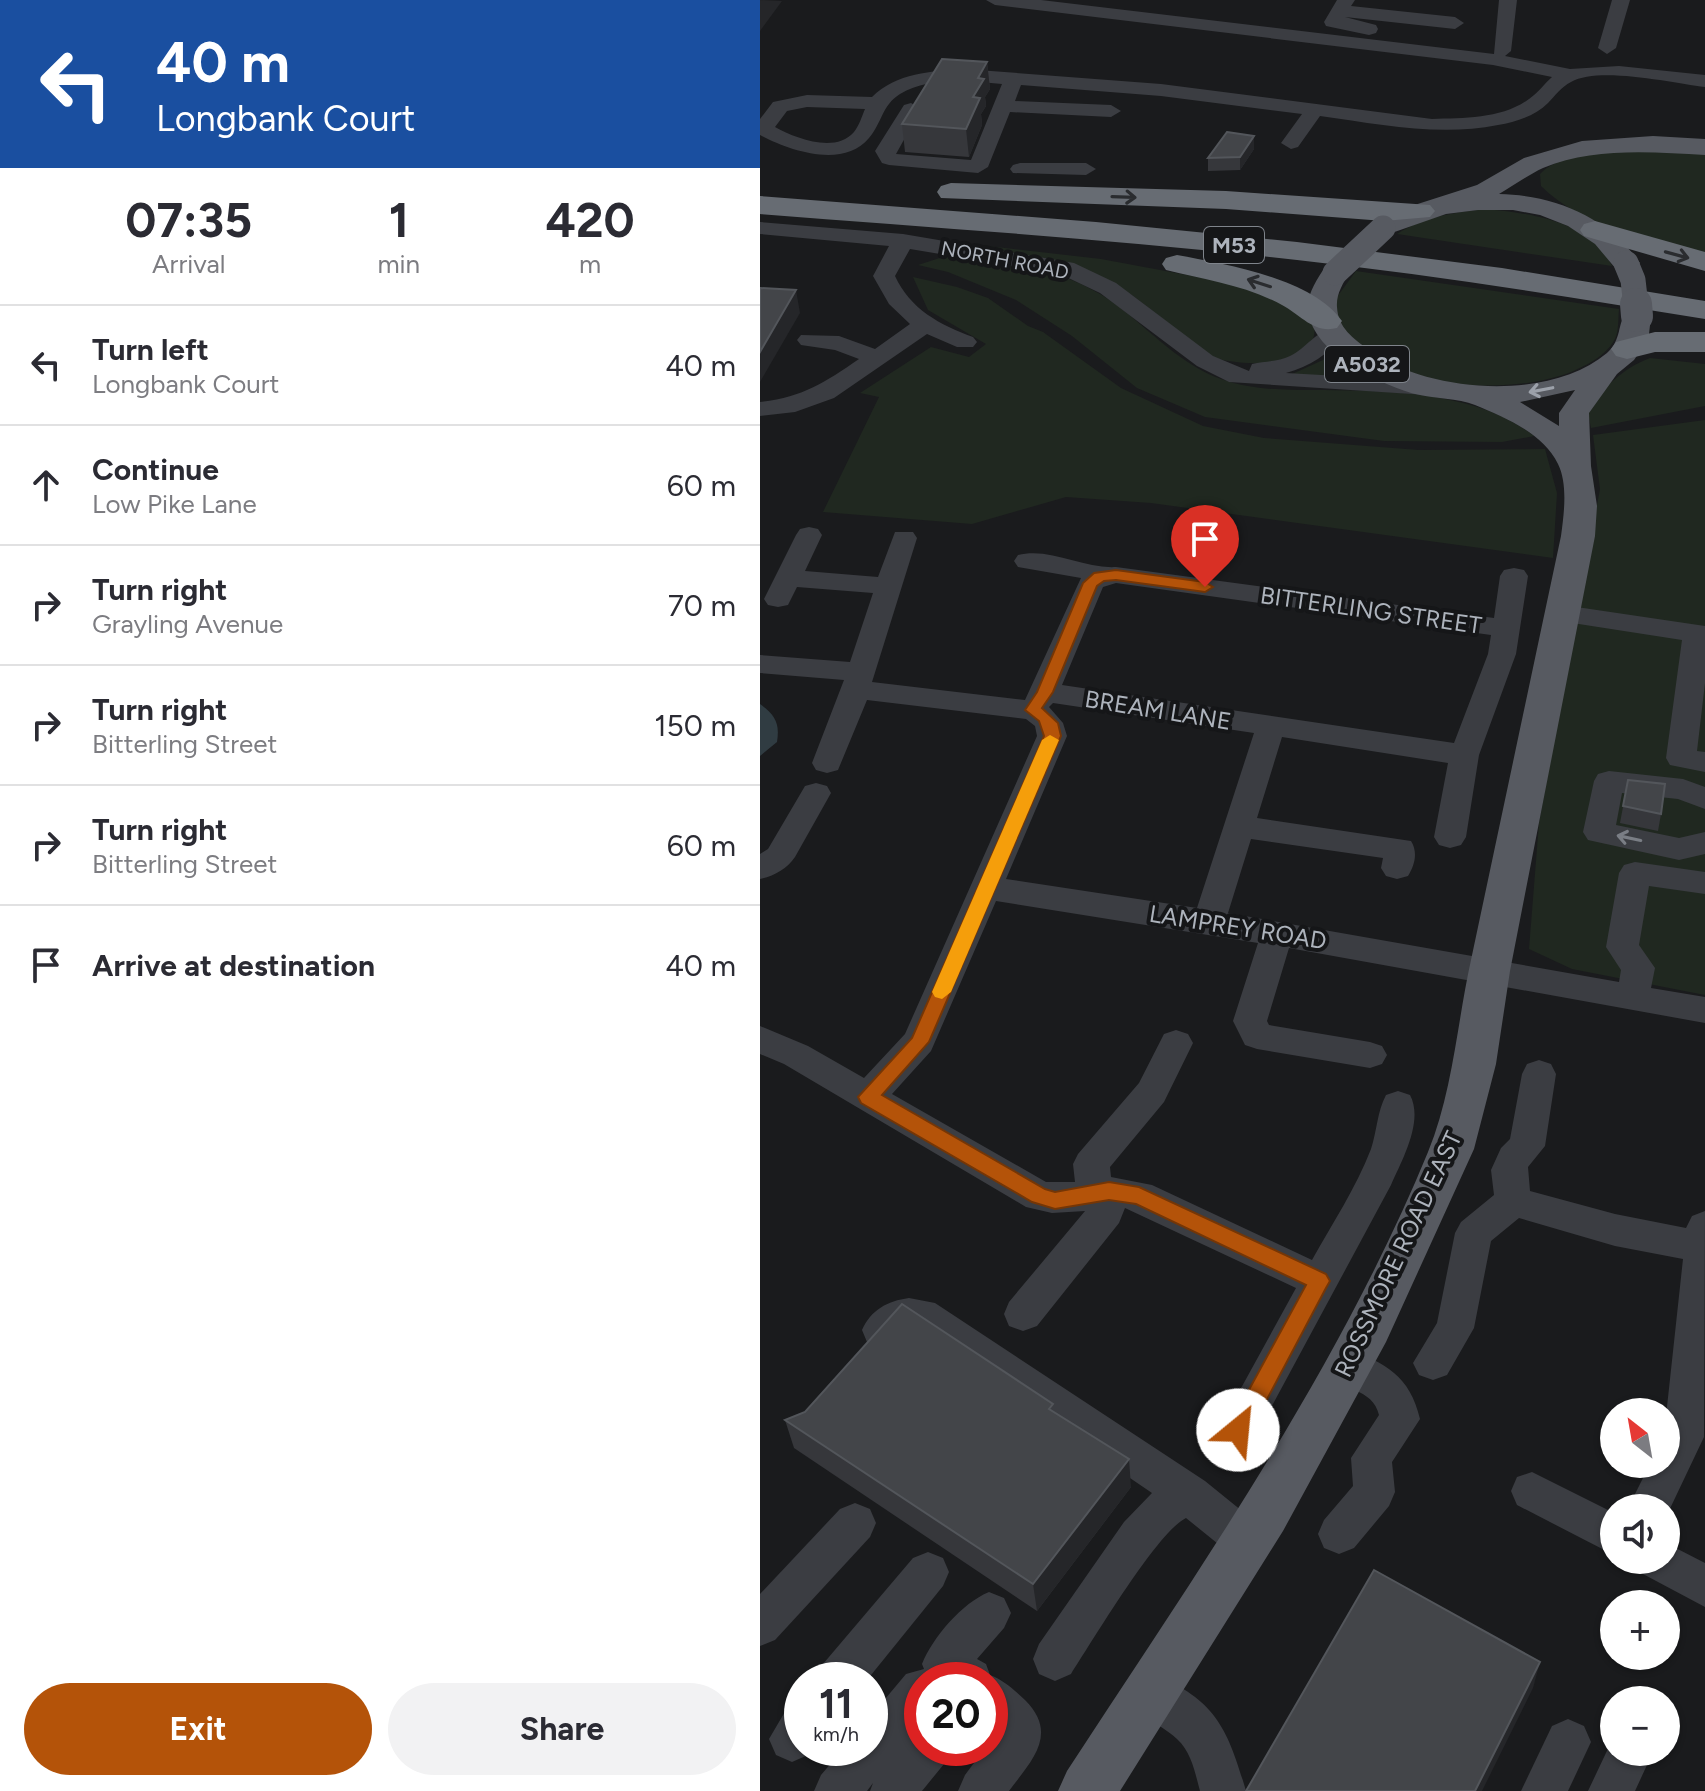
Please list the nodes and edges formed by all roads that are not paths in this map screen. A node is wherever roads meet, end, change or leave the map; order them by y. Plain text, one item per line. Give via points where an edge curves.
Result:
1 (995, 0) edge
2 (1508, 0) edge
3 (1621, 0) edge
4 (1450, 1) edge
5 (1037, 3) edge
6 (1343, 5) edge
7 (1104, 7) edge
8 (1455, 31) junction
9 (1607, 48) dead end
10 (1502, 51) junction
11 (1569, 75) junction
12 (1705, 75) edge
13 (1014, 79) junction
14 (1705, 81) edge
15 (879, 103) junction
16 (1004, 106) junction
17 (911, 109) edge
18 (1111, 111) dead end
19 (1314, 111) junction
20 (1291, 143) dead end
21 (1705, 147) edge
22 (1550, 157) junction
23 (1020, 169) dead end
24 (1086, 169) dead end
25 (760, 190) edge
26 (760, 205) edge
27 (1434, 208) junction
28 (760, 214) edge
29 (1567, 216) junction
30 (760, 228) edge
31 (1595, 230) junction
32 (903, 241) junction
33 (1705, 262) edge
34 (1705, 294) edge
35 (1705, 310) edge
36 (925, 325) junction
37 (1328, 328) junction
38 (809, 340) dead end
39 (965, 342) dead end
40 (1705, 342) edge
41 (875, 357) junction
42 (1616, 359) junction
43 (1221, 369) junction
44 (1427, 388) junction
45 (1473, 395) junction
46 (760, 409) edge
47 (1567, 444) junction
48 (809, 535) dead end
49 (904, 538) dead end
50 (1027, 561) dead end
51 (1099, 576) junction
52 (1514, 576) dead end
53 (886, 586) junction
54 (1563, 614) junction
55 (1506, 630) junction
56 (1701, 634) edge
57 (760, 664) edge
58 (858, 680) junction
59 (1039, 701) junction
60 (1271, 727) junction
61 (1465, 755) junction
62 (1705, 762) edge
63 (827, 763) dead end
64 (816, 793) dead end
65 (1705, 799) edge
66 (1238, 826) junction
67 (1450, 837) dead end
68 (1705, 843) edge
69 (1397, 868) dead end
70 (760, 874) edge
71 (1705, 883) edge
72 (987, 888) junction
73 (1209, 922) junction
74 (1277, 933) junction
75 (1489, 971) junction
76 (1633, 998) junction
77 (1705, 1010) edge
78 (760, 1039) edge
79 (1176, 1043) dead end
80 (1370, 1055) dead end
81 (1539, 1074) dead end
82 (868, 1097) junction
83 (1398, 1105) dead end
84 (1102, 1192) junction
85 (1513, 1201) junction
86 (1704, 1240) edge
87 (1319, 1281) junction
88 (1023, 1314) dead end
89 (854, 1361) edge
90 (1433, 1363) dead end
91 (1347, 1366) junction
92 (1238, 1430) dead end
93 (1532, 1491) dead end
94 (1656, 1494) edge
95 (1190, 1495) junction
96 (855, 1523) dead end
97 (1600, 1527) edge
98 (1339, 1534) dead end
99 (1248, 1542) junction
100 (928, 1572) dead end
101 (1680, 1572) edge
102 (1705, 1586) edge
103 (989, 1613) dead end
104 (760, 1625) edge
105 (1055, 1659) dead end
106 (854, 1662) edge
107 (954, 1662) edge
108 (1149, 1694) junction
109 (1008, 1715) edge
110 (904, 1719) edge
111 (1568, 1742) dead end
112 (1008, 1755) edge
113 (913, 1766) edge
114 (1000, 1766) edge
115 (1623, 1766) edge
116 (1218, 1787) edge
117 (837, 1791) edge
118 (893, 1791) edge
119 (981, 1791) edge
120 (1087, 1791) edge
121 (1544, 1791) edge
122 (1611, 1791) edge

1 - 5 street
2 - 10 street
3 - 9 street
4 - 8 street via 1456,10
5 - 7 street
6 - 8 street via 1333,22 1337,25
7 - 11 street via 1493,59
8 - 10 street
10 - 12 street
11 - 14 street via 1609,72
11 - 19 street via 1538,102 1503,118 1432,125
13 - 15 street via 939,76 894,89
13 - 16 street
13 - 19 street via 1161,90
15 - 15 street via 807,101 780,106 763,129 778,139 832,149 861,137
16 - 17 street via 978,167 889,159 885,151
16 - 18 street
19 - 20 street
21 - 22 main road, A5032 via 1615,145
22 - 27 main road, A5032 via 1486,191
22 - 29 main road, A5032 via 1538,168 1531,188
23 - 24 street
25 -> 27 highway via 1226,200 1384,212
25 - 34 highway, M53 via 1301,236
26 - 35 highway, M53 via 1299,251
27 - 29 main road, A5032 via 1493,202
27 - 37 main road, A5032, bridge via 1383,228 1335,273 1323,295
37 -> 28 highway via 1292,295 1175,263 1011,238
29 - 31 main road, A5032
30 - 32 street, NORTH ROAD
31 -> 33 highway
31 - 42 main road, A5032, bridge via 1610,241 1633,280 1634,337
32 - 36 street via 884,276 891,295
32 - 43 street, NORTH ROAD via 1066,268 1108,288
36 - 39 street
36 - 41 street
37 - 43 street via 1310,357 1281,368
37 - 44 main road, A5032 via 1368,364
38 - 41 street via 839,343
40 - 42 highway via 1655,342
41 - 46 street via 825,393 795,405
42 -> 45 main road, A5032 via 1546,389
42 - 47 main road via 1580,401
43 - 44 street, NORTH ROAD via 1257,381
44 - 45 main road, A5032
45 - 47 main road via 1517,411
47 - 54 main road, ROSSMORE ROAD EAST via 1580,521
48 - 53 street via 784,589
49 - 53 street
50 - 51 street, BITTERLING STREET
51 - 55 street, BITTERLING STREET
51 - 59 street via 1091,583
52 - 55 street
53 - 58 street
54 - 56 street
54 - 75 main road, ROSSMORE ROAD EAST
55 - 61 street
56 - 62 street via 1681,758
57 - 58 street, BREAM LANE
58 - 59 street, BREAM LANE
58 - 63 street
59 - 60 street, BREAM LANE
59 - 72 street via 1052,736
60 - 61 street, BREAM LANE
60 - 66 street
61 - 67 street
64 - 70 street via 779,857
68 -> 65 street via 1679,849 1599,832 1609,781 1683,789
66 - 69 street via 1400,849
66 - 73 street
71 - 76 street via 1635,873 1622,947 1638,968
72 - 73 street, LAMPREY ROAD
72 - 82 street via 919,1042
73 - 74 street, LAMPREY ROAD
74 - 75 street, LAMPREY ROAD
74 - 80 street via 1250,1021 1257,1036
75 - 76 street, LAMPREY ROAD
75 - 91 main road, ROSSMORE ROAD EAST via 1474,1064 1452,1149
76 - 77 street, LAMPREY ROAD
78 - 82 street
79 - 84 street via 1152,1092 1091,1164
81 - 85 street via 1527,1146 1507,1169
82 - 84 street via 1039,1196 1055,1200
83 - 87 street via 1390,1146 1373,1185
84 - 87 street via 1139,1196
84 - 88 street via 1106,1212
85 - 86 street via 1615,1230
85 - 90 street via 1474,1233 1455,1328
86 - 94 street via 1684,1437
87 - 92 street
89 - 95 street via 893,1318 921,1315
91 - 98 street via 1388,1387 1398,1401 1400,1419 1371,1458 1374,1492
91 - 99 main road, ROSSMORE ROAD EAST
93 - 97 street
95 - 99 street
95 - 105 street via 1163,1508 1139,1536
96 - 104 street
99 - 108 main road, ROSSMORE ROAD EAST
100 - 106 street
101 - 102 street
103 - 107 street
108 - 116 street via 1194,1724 1210,1746
108 - 120 main road, ROSSMORE ROAD EAST
109 - 112 street via 1020,1727
110 - 117 street
111 - 121 street
113 - 118 street
114 - 119 street
115 - 122 street

